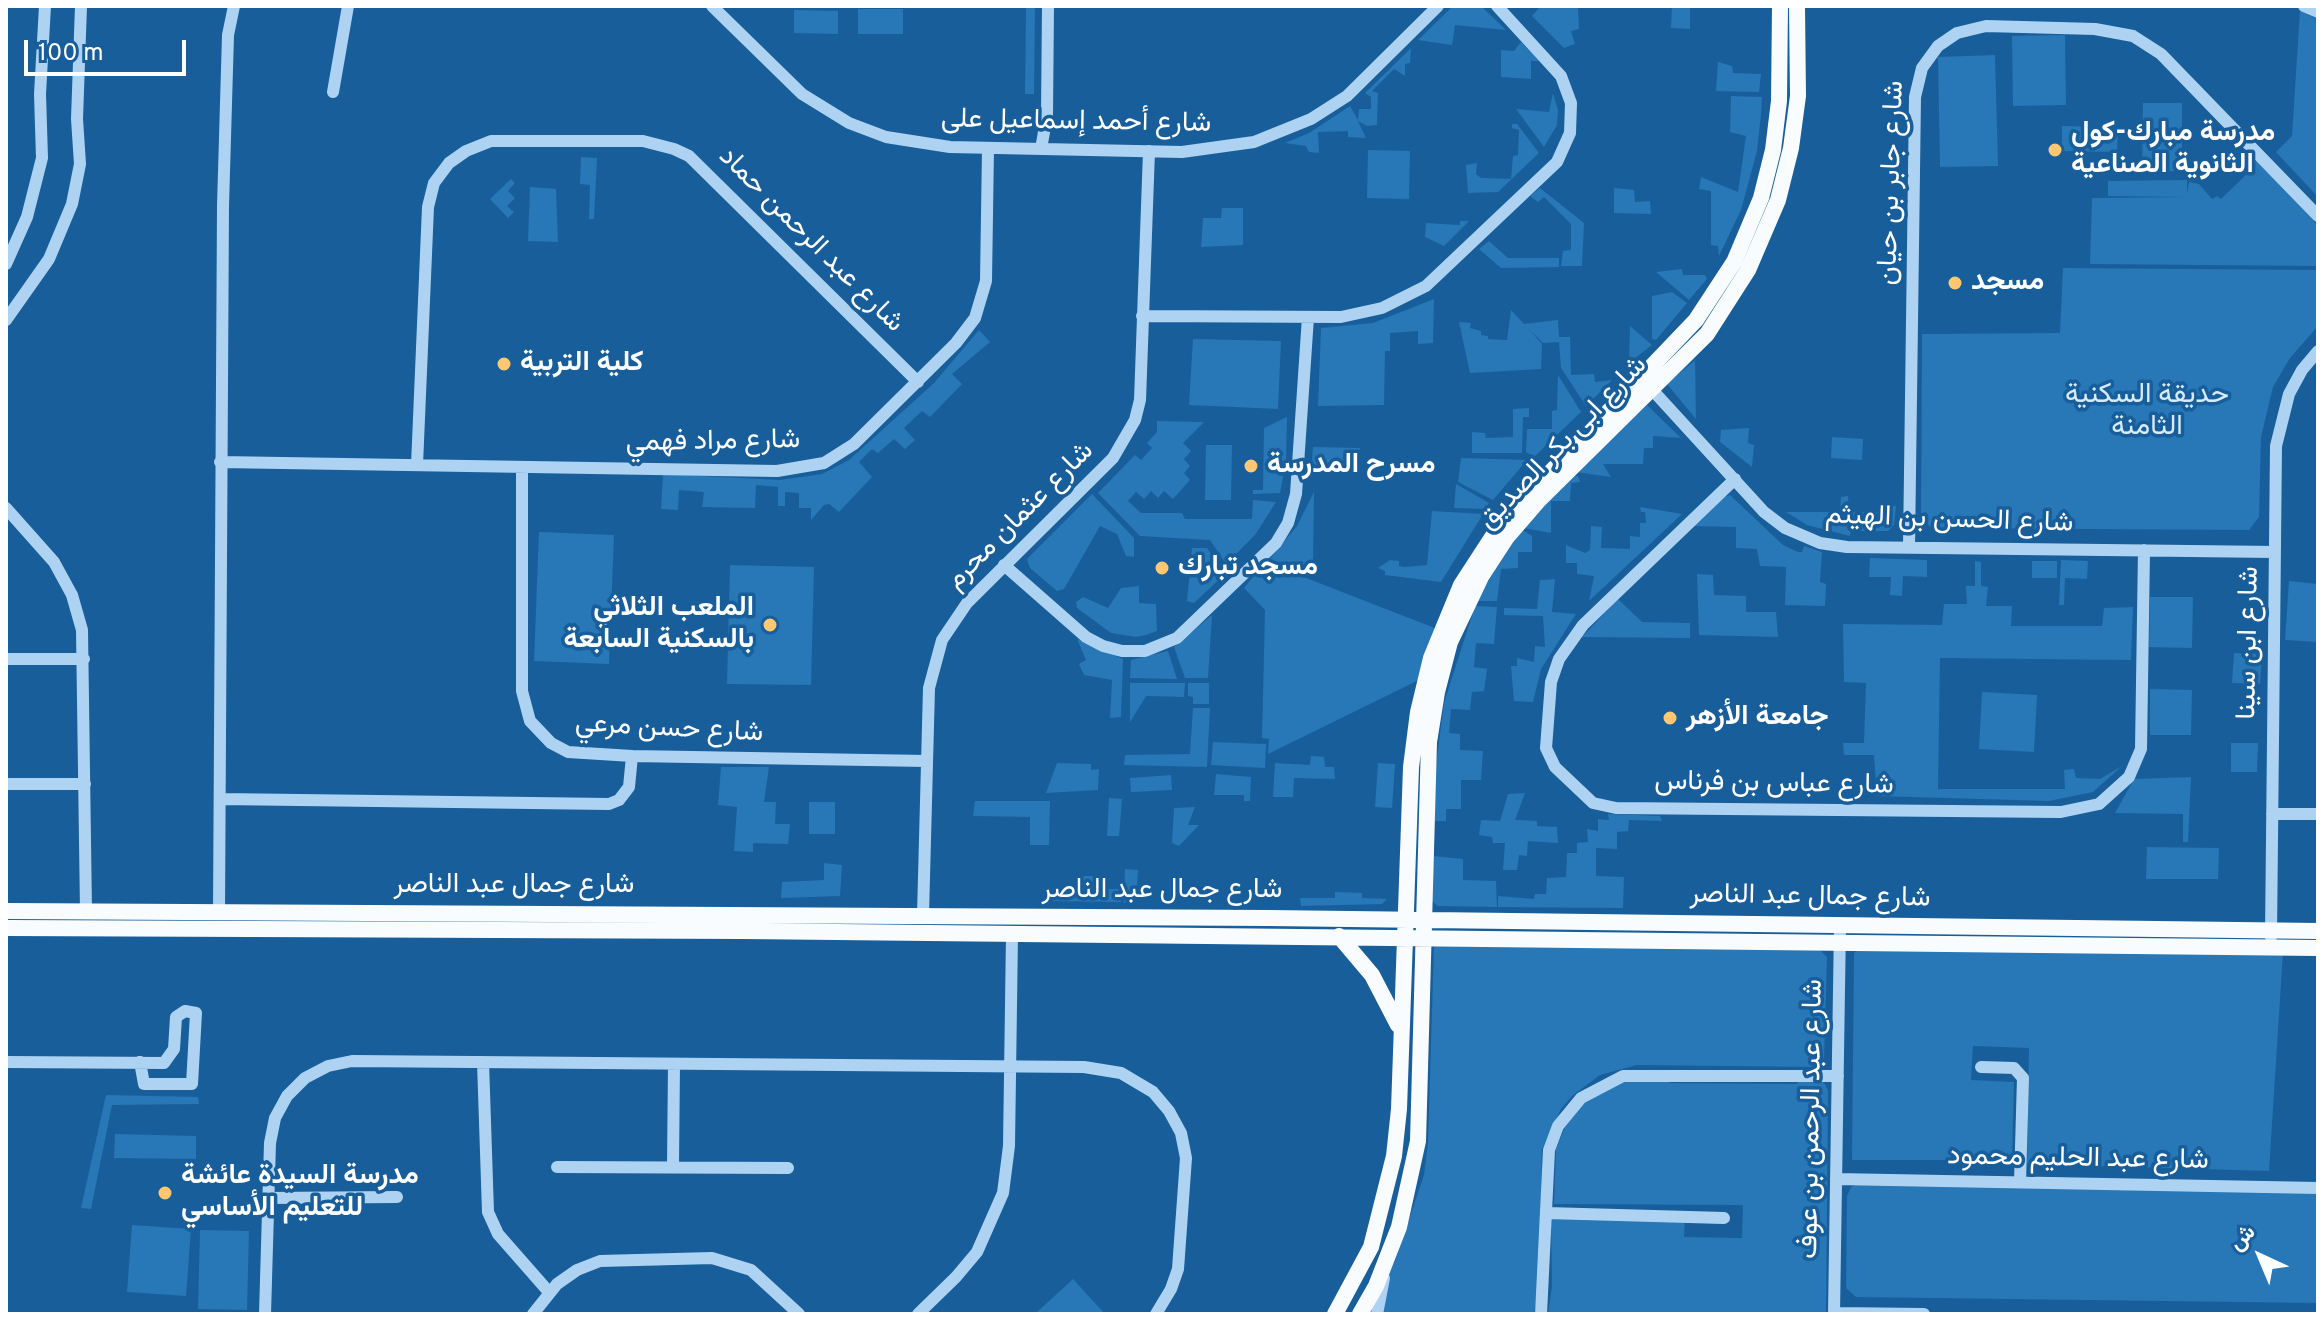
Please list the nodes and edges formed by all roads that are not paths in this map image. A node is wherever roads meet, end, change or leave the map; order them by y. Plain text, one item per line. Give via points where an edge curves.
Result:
1 (45, 6) edge
2 (81, 6) edge
3 (234, 6) edge
4 (348, 6) edge
5 (712, 6) edge
6 (1048, 6) edge
7 (1438, 6) edge
8 (1497, 6) edge
9 (1780, 6) edge
10 (1797, 6) edge
11 (2304, 6) edge
12 (2318, 12) edge
13 (1780, 27) junction
14 (1798, 27) junction
15 (333, 92) dead end
16 (988, 148) junction
17 (1041, 149) junction
18 (1149, 151) junction
19 (2318, 216) edge
20 (6, 264) edge
21 (1142, 316) junction
22 (1308, 317) junction
23 (6, 320) edge
24 (2318, 351) edge
25 (918, 382) junction
26 (1646, 384) junction
27 (220, 462) junction
28 (417, 465) junction
29 (522, 468) junction
30 (1735, 479) junction
31 (6, 508) edge
32 (1909, 547) junction
33 (2144, 550) junction
34 (2275, 552) junction
35 (1004, 565) junction
36 (6, 659) edge
37 (84, 659) junction
38 (632, 756) junction
39 (927, 761) junction
40 (6, 784) edge
41 (85, 784) junction
42 (221, 799) junction
43 (2272, 814) junction
44 (2318, 814) edge
45 (1426, 868) junction
46 (1407, 869) junction
47 (6, 911) edge
48 (86, 911) junction
49 (219, 911) junction
50 (744, 913) junction
51 (923, 915) junction
52 (1340, 918) junction
53 (1406, 919) junction
54 (1425, 919) junction
55 (1840, 925) junction
56 (6, 928) edge
57 (743, 931) junction
58 (2318, 931) edge
59 (1012, 934) junction
60 (1339, 938) junction
61 (1405, 939) junction
62 (1425, 939) junction
63 (2270, 939) junction
64 (1840, 943) junction
65 (2318, 948) edge
66 (1401, 1033) junction
67 (6, 1062) edge
68 (140, 1062) junction
69 (483, 1062) junction
70 (674, 1064) junction
71 (1010, 1067) junction
72 (1981, 1067) dead end
73 (1838, 1076) junction
74 (673, 1166) junction
75 (557, 1167) dead end
76 (788, 1168) dead end
77 (1836, 1179) junction
78 (2020, 1182) junction
79 (2318, 1188) edge
80 (397, 1197) dead end
81 (268, 1198) junction
82 (1547, 1213) junction
83 (1724, 1218) dead end
84 (1388, 1256) junction
85 (548, 1291) junction
86 (1834, 1313) edge
87 (265, 1314) edge
88 (533, 1314) edge
89 (799, 1314) edge
90 (918, 1314) edge
91 (1156, 1314) edge
92 (1335, 1314) edge
93 (1360, 1314) edge
94 (1377, 1314) edge
95 (1541, 1314) edge
96 (1924, 1314) edge

1 - 20 street via 38,179
2 - 23 street via 80,164 72,204 49,259
3 - 27 street via 226,82
4 - 15 street
5 - 16 street, شارع أحمد إسماعيل على via 787,82 833,114 907,142
6 - 17 street via 1047,115
7 - 18 street, شارع أحمد إسماعيل على via 1347,96 1311,119 1237,146
8 - 22 street via 1556,68 1565,85 1571,123 1557,162 1426,286 1369,312
9 - 13 main road, شارع ابى بكر الصديق
10 - 14 main road, شارع ابى بكر الصديق
11 - 12 street
13 - 14 main road
13 - 26 main road, شارع ابى بكر الصديق via 1777,126 1753,220 1709,301
14 - 26 main road, شارع ابى بكر الصديق via 1795,122 1769,225 1707,334
16 - 17 street, شارع أحمد إسماعيل على
16 - 25 street, شارع مراد فهمي via 983,299 963,335
17 - 18 street, شارع أحمد إسماعيل على
18 - 21 street, شارع عثمان محرم
19 - 32 street, شارع جابر بن حيان via 2161,54 2133,36 2095,29 1986,26 1957,33 1938,46 1922,68 1915,97
21 - 22 street
21 - 35 street, شارع عثمان محرم via 1140,400 1127,439
22 - 35 street via 1296,494 1288,523 1276,543 1177,638 1145,651 1103,646
24 - 34 street, شارع ابن سينا via 2295,382 2280,419
25 - 28 street, شارع عبد الرحمن حماد via 689,156 643,141 491,141 449,163 434,183 428,207
25 - 29 street, شارع مراد فهمي via 845,451 801,469
26 - 30 street, شارع الحسن بن الهيثم
26 - 45 main road, شارع ابى بكر الصديق via 1522,518 1469,598 1447,654 1432,717
26 - 46 main road, شارع ابى بكر الصديق via 1515,506 1474,562 1451,607 1418,712
27 - 28 street, شارع مراد فهمي
27 - 42 street
28 - 29 street, شارع مراد فهمي
29 - 38 street, شارع حسن مرعي via 526,711 536,730 559,748
30 - 32 street, شارع الحسن بن الهيثم via 1774,520 1808,539 1847,547
30 - 33 street, شارع عباس بن فرناس via 1583,625 1559,659 1551,682 1546,748 1555,767 1593,803 1616,808 2061,812 2099,804 2129,777 2141,749
31 - 37 street via 64,578 78,612
32 - 33 street, شارع الحسن بن الهيثم
33 - 34 street, شارع الحسن بن الهيثم
34 - 43 street, شارع ابن سينا
35 - 39 street, شارع عثمان محرم via 957,615 937,652 929,688
36 - 37 street
37 - 41 street
38 - 39 street, شارع حسن مرعي
38 - 42 street via 629,787 609,804
39 - 51 street, شارع عثمان محرم
40 - 41 street
41 - 48 street
42 - 49 street
43 - 44 street
43 - 63 street, شارع ابن سينا
45 - 46 main road
45 - 54 main road, شارع ابى بكر الصديق
46 - 53 main road, شارع ابى بكر الصديق
47 - 48 main road, شارع جمال عبد الناصر
48 - 49 main road, شارع جمال عبد الناصر
49 - 50 main road, شارع جمال عبد الناصر
50 - 51 main road, شارع جمال عبد الناصر
50 - 57 main road
51 - 52 main road, شارع جمال عبد الناصر
52 - 53 main road, شارع جمال عبد الناصر
52 - 60 main road
53 - 54 main road, شارع جمال عبد الناصر
53 - 61 main road, شارع ابى بكر الصديق
54 - 55 main road, شارع جمال عبد الناصر
54 - 62 main road, شارع ابى بكر الصديق
55 - 63 main road, شارع جمال عبد الناصر
55 - 64 street, شارع عبد الرحمن بن عوف
56 - 57 main road, شارع جمال عبد الناصر
57 - 59 main road, شارع جمال عبد الناصر
58 - 63 main road, شارع جمال عبد الناصر
59 - 60 main road, شارع جمال عبد الناصر
59 - 71 street
60 - 61 main road, شارع جمال عبد الناصر
60 - 66 main road via 1381,989
61 - 62 main road, شارع جمال عبد الناصر
61 - 66 main road, شارع ابى بكر الصديق
62 - 64 main road, شارع جمال عبد الناصر
62 - 84 main road, شارع ابى بكر الصديق via 1418,1141
63 - 64 main road, شارع جمال عبد الناصر
63 - 65 main road, شارع جمال عبد الناصر
64 - 73 street, شارع عبد الرحمن بن عوف
66 - 92 main road, شارع ابى بكر الصديق via 1398,1132 1385,1200 1364,1262
67 - 68 street
68 - 68 street via 167,1060 174,1049 176,1017 185,1011 196,1013 192,1084 144,1084
69 - 70 street
69 - 81 street via 352,1061 305,1078 275,1118
69 - 85 street via 488,1212 498,1234
70 - 71 street
70 - 74 street
71 - 90 street via 1008,1162 998,1208 967,1265
71 - 91 street via 1121,1073 1153,1092 1176,1121 1186,1158 1180,1259
72 - 78 street via 2010,1067 2023,1078
73 - 77 street, شارع عبد الرحمن بن عوف
73 - 82 street via 1623,1076 1601,1085 1572,1107 1552,1137
74 - 75 street
74 - 76 street
77 - 78 street, شارع عبد الحليم محمود
77 - 86 street, شارع عبد الرحمن بن عوف
78 - 79 street, شارع عبد الحليم محمود
80 - 81 street
81 - 87 street
82 - 83 street
82 - 95 street
84 - 93 main road, شارع ابى بكر الصديق
84 - 94 street
85 - 88 street
85 - 89 street via 600,1261 712,1258 751,1270
86 - 96 street

